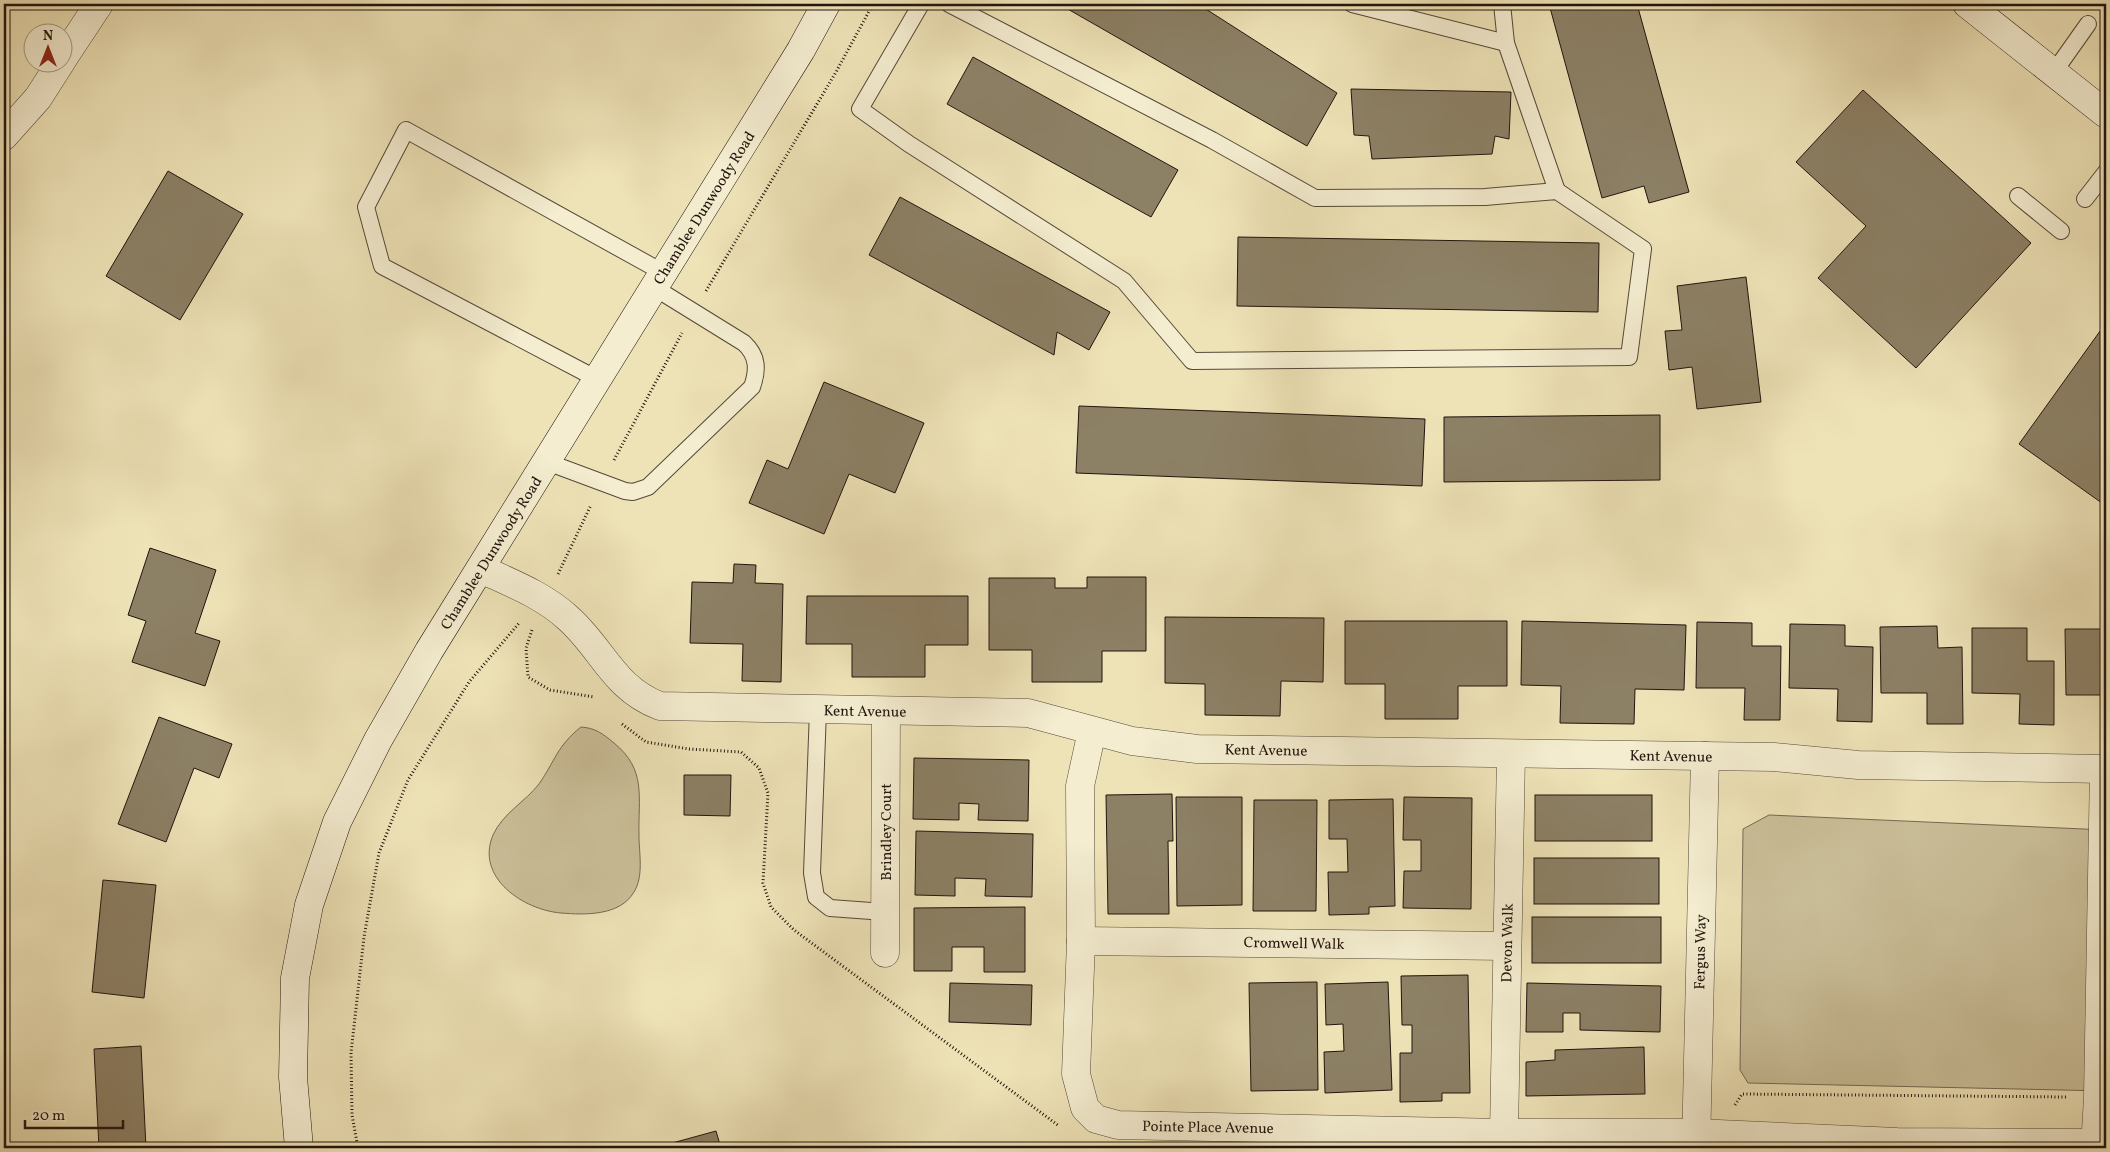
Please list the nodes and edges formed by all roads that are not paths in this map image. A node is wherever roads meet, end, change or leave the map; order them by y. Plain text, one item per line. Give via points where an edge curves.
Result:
1 (99, 4) edge
2 (826, 4) edge
3 (921, 4) edge
4 (949, 4) edge
5 (1352, 4) edge
6 (1502, 4) edge
7 (1967, 4) edge
8 (2088, 24) dead end
9 (1506, 43) junction
10 (72, 46) edge
11 (55, 72) edge
12 (2054, 72) junction
13 (2106, 114) edge
14 (4, 136) edge
15 (2106, 172) edge
16 (1557, 191) junction
17 (2018, 196) dead end
18 (2085, 199) dead end
19 (2061, 231) dead end
20 (660, 280) junction
21 (599, 380) junction
22 (548, 462) junction
23 (481, 569) junction
24 (818, 710) junction
25 (886, 712) junction
26 (1092, 731) junction
27 (1511, 754) junction
28 (1705, 756) junction
29 (2105, 769) edge
30 (886, 912) junction
31 (1080, 941) junction
32 (1507, 946) junction
33 (886, 953) dead end
34 (1504, 1133) junction
35 (1696, 1141) edge
36 (1897, 1145) edge
37 (2099, 1145) edge
38 (299, 1148) edge

1 - 10 street
2 - 20 street, Chamblee Dunwoody Road
3 - 16 lane via 860,109 909,144 1124,281 1192,361 1629,357 1643,249
4 - 16 lane via 1212,140 1315,198 1485,197
5 - 9 lane
6 - 9 lane
7 - 12 street
8 - 12 lane
9 - 16 lane
11 - 14 street via 38,98
12 - 13 street
15 - 18 lane
17 - 19 lane
20 - 21 street, Chamblee Dunwoody Road
20 - 21 lane via 406,130 366,207 382,266
20 - 22 lane via 694,312 752,350 756,362 752,387 648,488 633,492
21 - 22 street, Chamblee Dunwoody Road
22 - 23 street, Chamblee Dunwoody Road
23 - 24 street, Kent Avenue via 541,598 572,622 640,699 660,706
23 - 38 street, Chamblee Dunwoody Road via 378,740 337,822 321,864 309,905 295,978 292,1077
24 - 25 street, Kent Avenue
24 - 30 lane via 812,873 816,897 830,908
25 - 26 street, Kent Avenue via 1028,713
25 - 30 street, Brindley Court
26 - 27 street, Kent Avenue via 1132,741 1197,749
26 - 31 street, Pointe Place Avenue via 1080,786
27 - 28 street, Kent Avenue
27 - 32 street, Devon Walk
28 - 29 street, Kent Avenue via 1774,757 1858,765
28 - 35 street, Fergus Way
29 - 37 street
30 - 33 street, Brindley Court
31 - 32 street, Cromwell Walk
31 - 34 street, Pointe Place Avenue via 1076,1074 1085,1108 1096,1119 1118,1125
32 - 34 street, Devon Walk
34 - 35 street, Pointe Place Avenue
35 - 36 street, Pointe Place Avenue
36 - 37 street, Pointe Place Avenue

